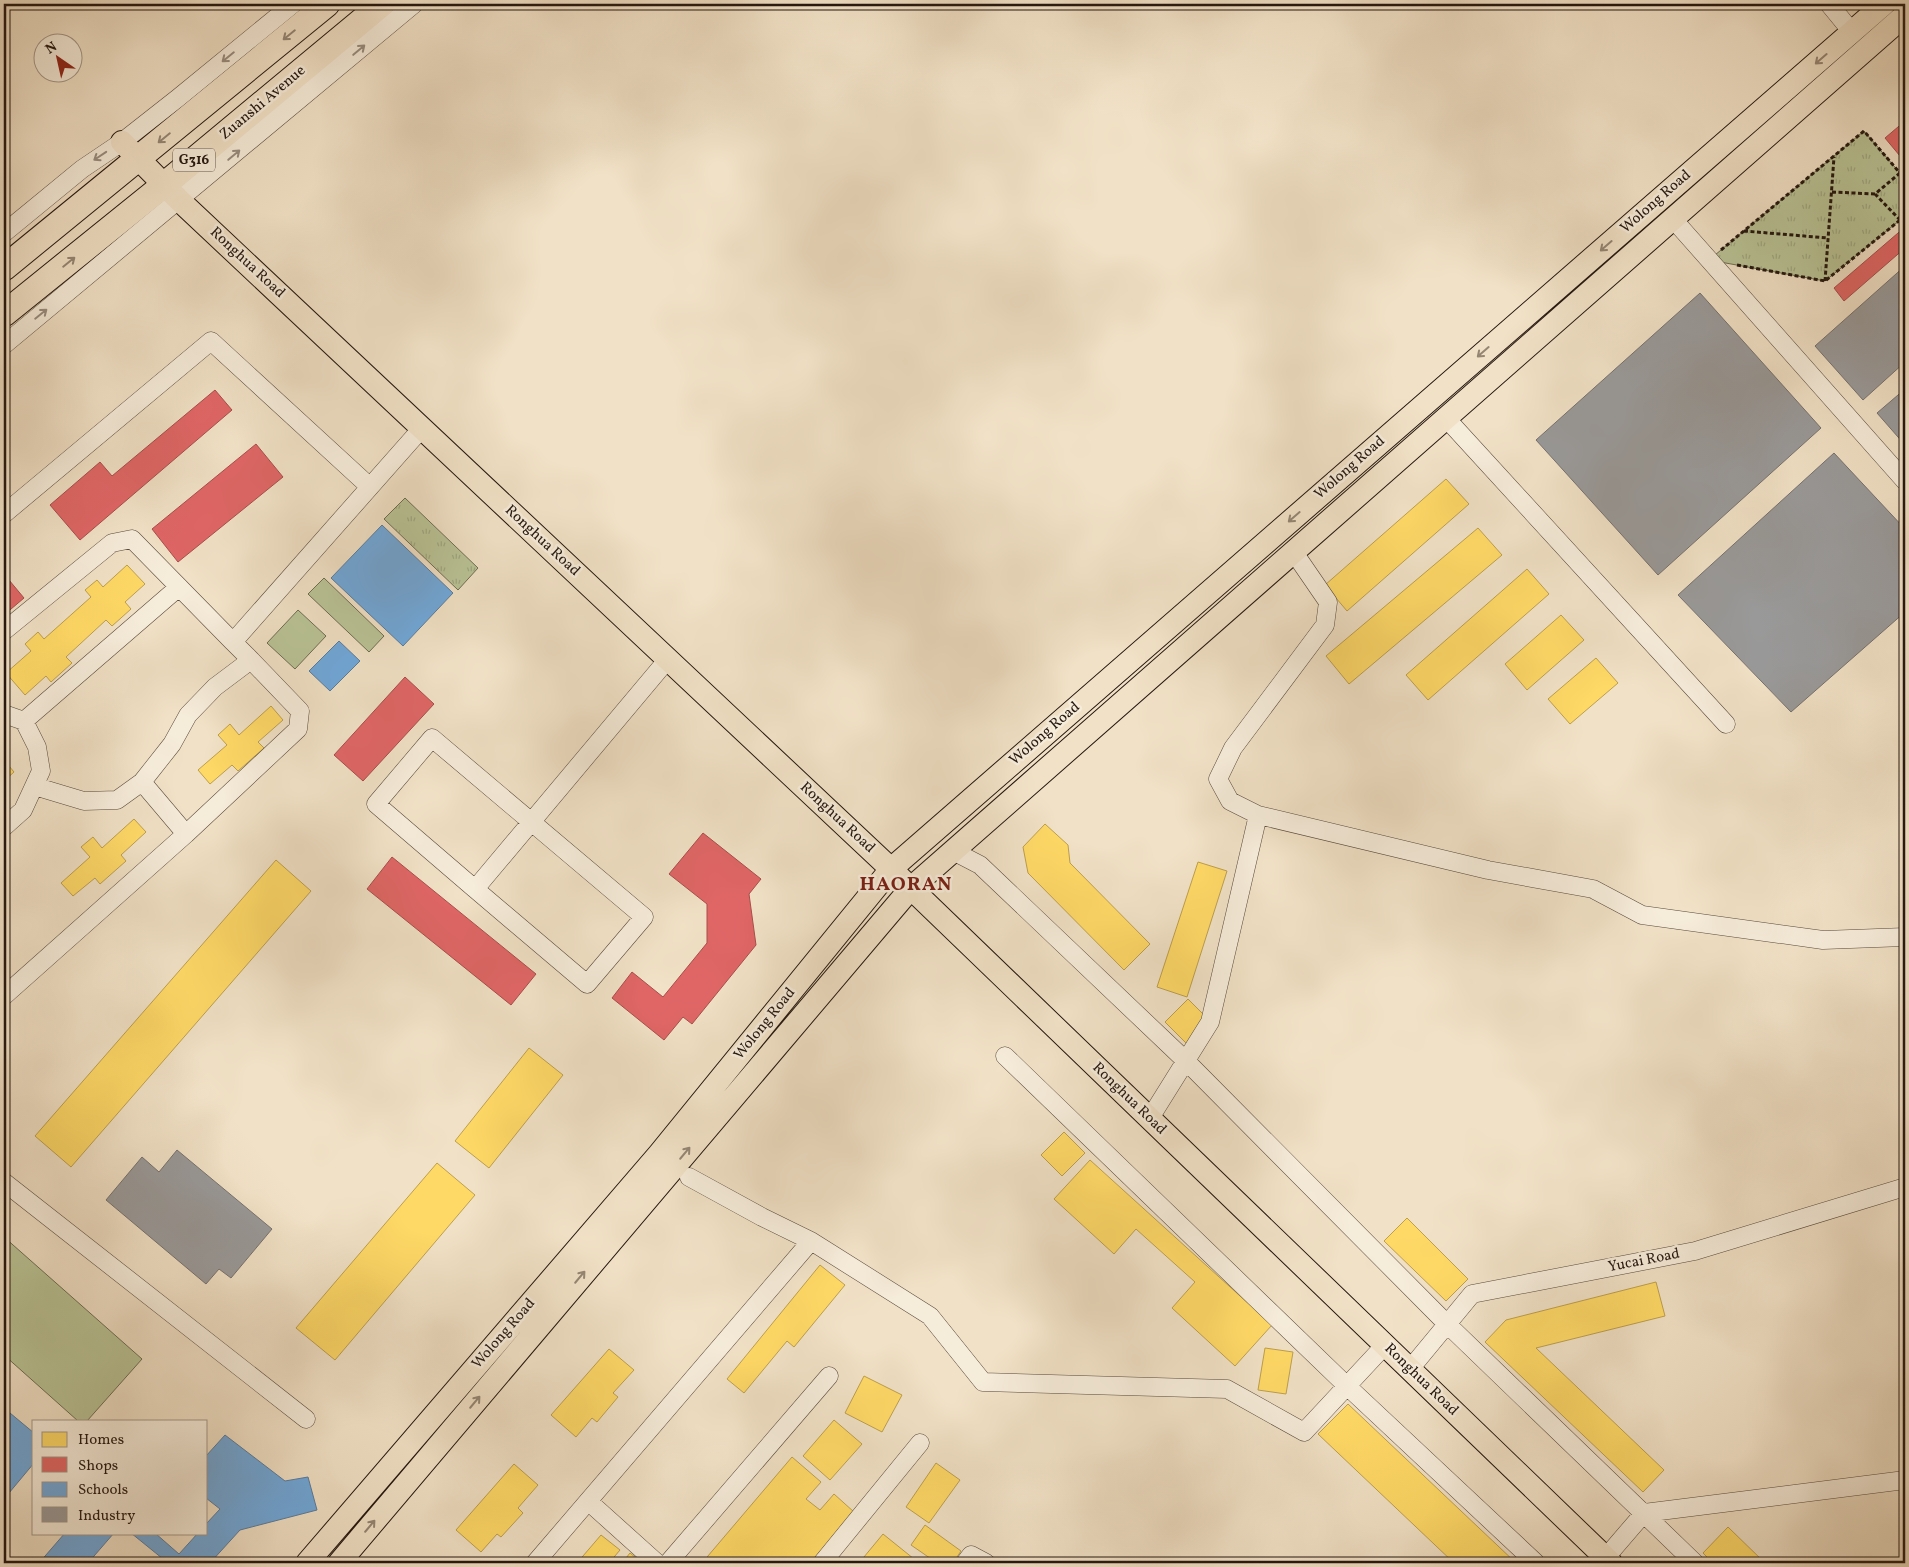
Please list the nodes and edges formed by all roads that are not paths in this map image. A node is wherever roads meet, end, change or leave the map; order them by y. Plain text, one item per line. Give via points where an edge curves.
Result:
1 (293, 4) edge
2 (327, 4) edge
3 (382, 4) edge
4 (414, 4) edge
5 (1829, 4) edge
6 (1884, 4) edge
7 (1904, 17) edge
8 (1852, 32) junction
9 (295, 76) junction
10 (259, 134) junction
11 (130, 150) junction
12 (172, 192) junction
13 (1672, 219) junction
14 (4, 233) edge
15 (4, 268) edge
16 (4, 314) edge
17 (4, 345) edge
18 (1445, 417) junction
19 (422, 428) junction
20 (1905, 481) edge
21 (370, 487) junction
22 (4, 514) edge
23 (1293, 552) junction
24 (179, 587) junction
25 (4, 631) edge
26 (233, 642) junction
27 (668, 659) junction
28 (251, 660) junction
29 (4, 714) edge
30 (24, 721) junction
31 (1726, 724) dead end
32 (142, 782) junction
33 (34, 786) junction
34 (1258, 815) junction
35 (531, 822) junction
36 (4, 827) edge
37 (186, 834) junction
38 (953, 851) junction
39 (891, 868) junction
40 (911, 888) junction
41 (475, 889) junction
42 (1905, 937) edge
43 (4, 996) edge
44 (1005, 1056) dead end
45 (1186, 1061) junction
46 (1150, 1118) junction
47 (688, 1177) dead end
48 (4, 1182) edge
49 (1905, 1187) edge
50 (811, 1241) junction
51 (1447, 1324) junction
52 (1385, 1345) junction
53 (1410, 1369) junction
54 (829, 1376) dead end
55 (1347, 1386) junction
56 (306, 1418) dead end
57 (920, 1443) dead end
58 (1905, 1480) edge
59 (588, 1501) junction
60 (1644, 1513) junction
61 (1606, 1561) edge
62 (307, 1563) edge
63 (339, 1563) edge
64 (535, 1563) edge
65 (657, 1563) edge
66 (668, 1563) edge
67 (822, 1563) edge
68 (965, 1563) edge
69 (986, 1563) edge
70 (1536, 1563) edge
71 (1694, 1563) edge

1 -> 11 street
2 -> 11 highway, G316
3 - 9 highway, Zuanshi Avenue / G316
10 -> 4 street
5 - 8 street
6 - 8 main road, Wolong Road
7 - 13 main road, Wolong Road
8 -> 39 main road, Wolong Road
9 - 10 street
9 - 12 highway, Zuanshi Avenue / G316
12 -> 10 street
11 - 12 main road, Ronghua Road
11 -> 14 street via 82,168
11 - 15 highway, G316
16 -> 12 highway, Zuanshi Avenue / G316
17 -> 12 street
12 - 19 main road, Ronghua Road
13 - 18 main road, Wolong Road
13 - 20 street
18 - 23 main road, Wolong Road
18 - 31 street
19 - 21 street
19 - 27 main road, Ronghua Road
21 - 22 street via 211,341
21 - 26 street
23 - 34 street via 1328,602 1325,624 1233,748 1218,779 1230,801
23 - 38 main road, Wolong Road
24 - 25 street via 132,539 112,543
24 - 26 street
24 - 30 street
26 - 28 street
27 - 35 street
27 - 39 main road, Ronghua Road
28 - 32 street via 215,687 188,715 172,744
28 - 37 street via 300,711 298,730
29 - 30 street
30 - 33 street via 37,747 41,771
32 - 33 street via 116,800 84,801
32 - 37 street
33 - 36 street via 24,810
34 - 42 street via 1488,870 1593,890 1642,915 1823,940
34 - 45 street via 1210,1022
35 - 41 street
35 - 41 street via 432,738 376,804
35 - 41 street via 644,917 587,984
37 - 43 street
38 - 40 main road, Wolong Road
38 - 45 street via 980,865
39 - 40 main road, Ronghua Road
39 - 62 main road, Wolong Road via 659,1154
40 - 46 main road, Ronghua Road
63 -> 40 main road, Wolong Road
44 - 55 street
45 - 46 street
45 - 51 street
46 - 52 main road, Ronghua Road
47 - 50 street
48 - 56 street
49 - 51 street, Yucai Road via 1695,1252 1472,1294
50 - 55 street via 930,1316 982,1382 1227,1390 1304,1432
50 - 59 street
51 - 53 street, Yucai Road
51 - 60 street
52 - 53 main road, Ronghua Road
52 - 55 street
53 - 61 main road, Ronghua Road
54 - 66 street
55 - 70 street
57 - 67 street
58 - 60 street
59 - 64 street
59 - 65 street
60 - 61 street
60 - 71 street
68 - 69 street via 972,1555

